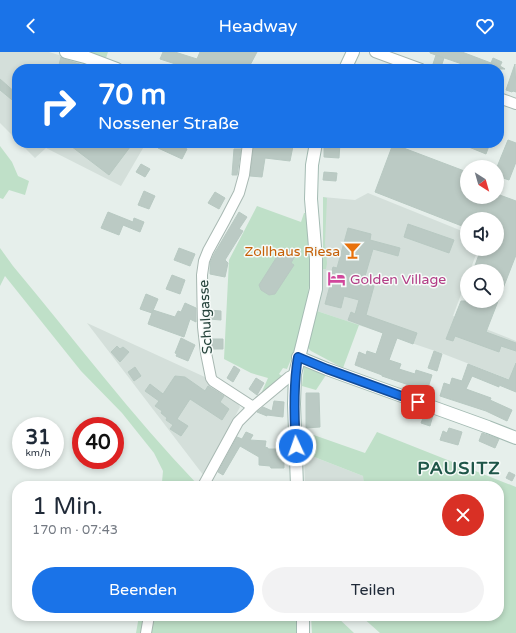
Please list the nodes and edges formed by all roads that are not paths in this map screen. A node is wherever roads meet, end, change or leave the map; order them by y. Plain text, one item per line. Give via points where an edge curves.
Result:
1 (66, 52) edge
2 (353, 52) edge
3 (375, 52) edge
4 (104, 64) edge
5 (347, 64) edge
6 (407, 64) edge
7 (504, 100) edge
8 (516, 104) edge
9 (247, 148) edge
10 (315, 148) edge
11 (298, 357) junction
12 (295, 374) junction
13 (253, 407) junction
14 (516, 438) edge
15 (206, 481) edge
16 (297, 481) edge
17 (148, 621) edge
18 (303, 621) edge
19 (146, 633) edge
20 (303, 633) edge

1 - 4 street
2 - 5 street
3 - 6 street
7 - 8 street
9 - 13 street, Schulgasse via 239,192 208,251 201,285 203,327 211,378
10 - 11 street via 311,199 316,289
11 - 12 street
11 - 14 street
12 - 13 street via 289,376
12 - 16 street
13 - 15 street via 238,422
17 - 19 street
18 - 20 street

